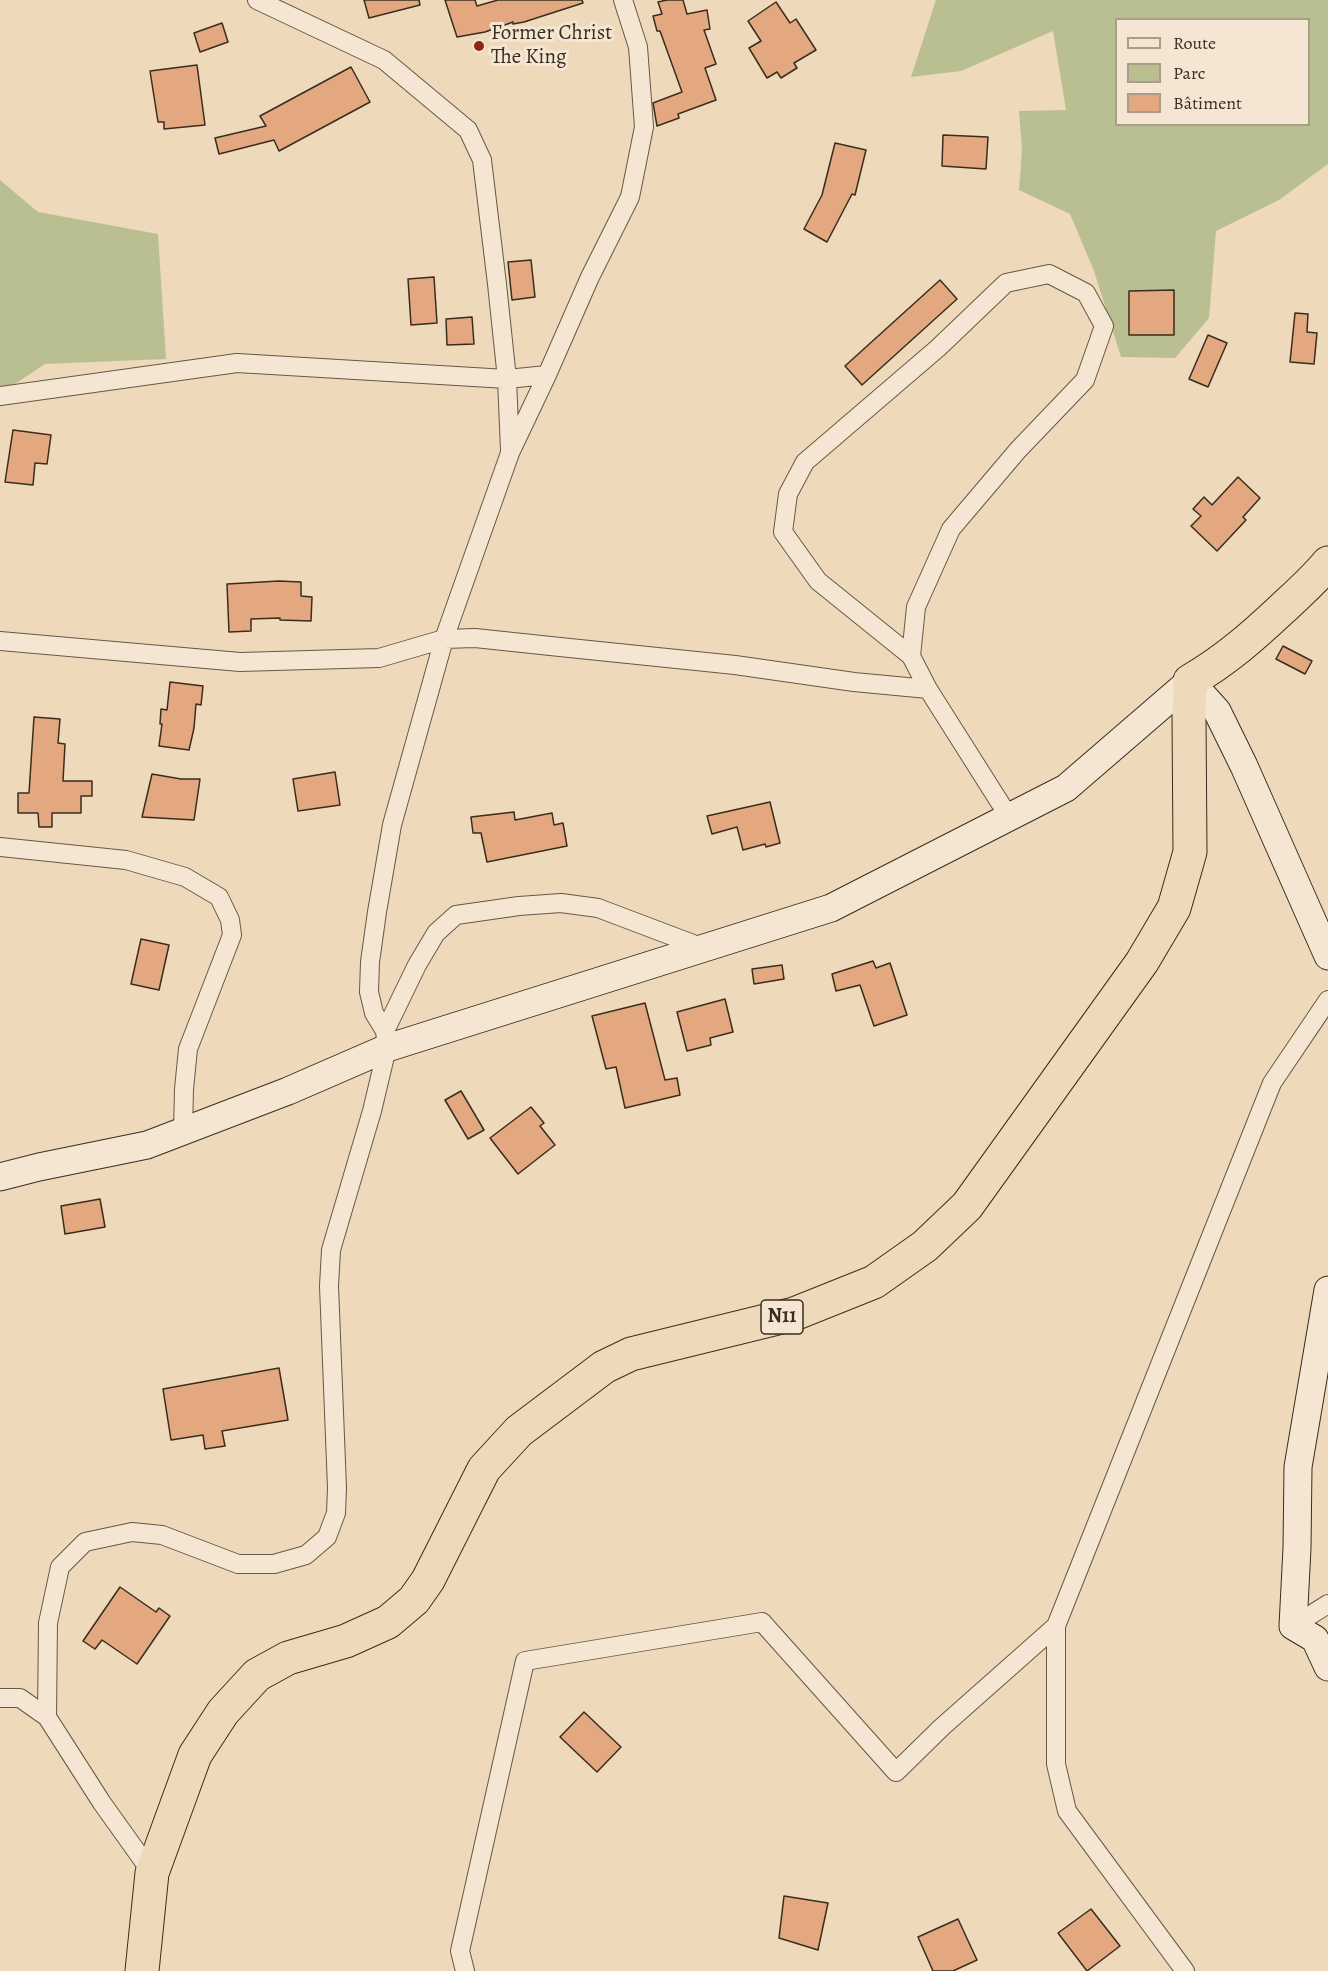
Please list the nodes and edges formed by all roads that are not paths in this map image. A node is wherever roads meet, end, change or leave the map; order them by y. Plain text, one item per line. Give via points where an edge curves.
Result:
1 (257, 0) edge
2 (623, 0) edge
3 (547, 375) junction
4 (507, 379) junction
5 (0, 396) edge
6 (510, 453) junction
7 (1328, 563) edge
8 (444, 639) junction
9 (0, 641) edge
10 (911, 656) junction
11 (1190, 681) junction
12 (928, 689) junction
13 (1009, 817) junction
14 (0, 848) edge
15 (701, 948) junction
16 (1328, 956) edge
17 (1328, 1000) edge
18 (386, 1040) junction
19 (183, 1132) junction
20 (0, 1178) edge
21 (1328, 1290) edge
22 (1328, 1604) edge
23 (1056, 1626) junction
24 (1293, 1626) junction
25 (1328, 1667) edge
26 (0, 1698) edge
27 (47, 1717) junction
28 (152, 1873) junction
29 (142, 1971) edge
30 (465, 1971) edge
31 (1185, 1971) edge

1 - 4 street via 384,60 468,130 482,160
2 - 3 street via 638,47 644,127 630,197
3 - 4 street
3 - 6 street
4 - 5 street via 237,363
4 - 6 street
6 - 8 street
7 - 11 highway via 1253,637
8 - 9 street via 379,658 240,662
8 - 12 street via 475,638
8 - 18 street via 392,825 376,912 369,992
10 - 10 street via 818,581 783,532 788,494 805,462 938,348 1006,283 1049,273 1086,293 1104,327 1085,380 1018,450 951,529 916,607
10 - 12 street
11 - 13 street via 1066,788
11 - 16 street via 1217,711
11 - 28 highway, N11 via 1190,852 1174,908 1142,962 967,1206 925,1246 874,1282 794,1314 631,1354 604,1367 519,1431 484,1469 414,1600 388,1622 346,1641 288,1658 257,1675 223,1712 195,1755
12 - 13 street
13 - 15 street via 831,908
14 - 19 street via 126,860 185,877 219,897 232,935 188,1049
15 - 18 street
15 - 18 street via 598,908 561,903 456,915 436,933 417,965
17 - 23 street via 1272,1083
18 - 19 street via 288,1091
18 - 27 street via 372,1111 331,1250 337,1488 336,1512 327,1537 306,1555 274,1564 238,1564 162,1535 132,1532 85,1542 60,1567 48,1623
19 - 20 street via 147,1145
21 - 24 street via 1298,1467
22 - 24 street
23 - 30 street via 896,1772 762,1622 525,1662 460,1951
23 - 31 street via 1056,1764 1067,1811
24 - 25 street via 1315,1639
26 - 27 street via 20,1698
27 - 28 street
28 - 29 highway, N11

